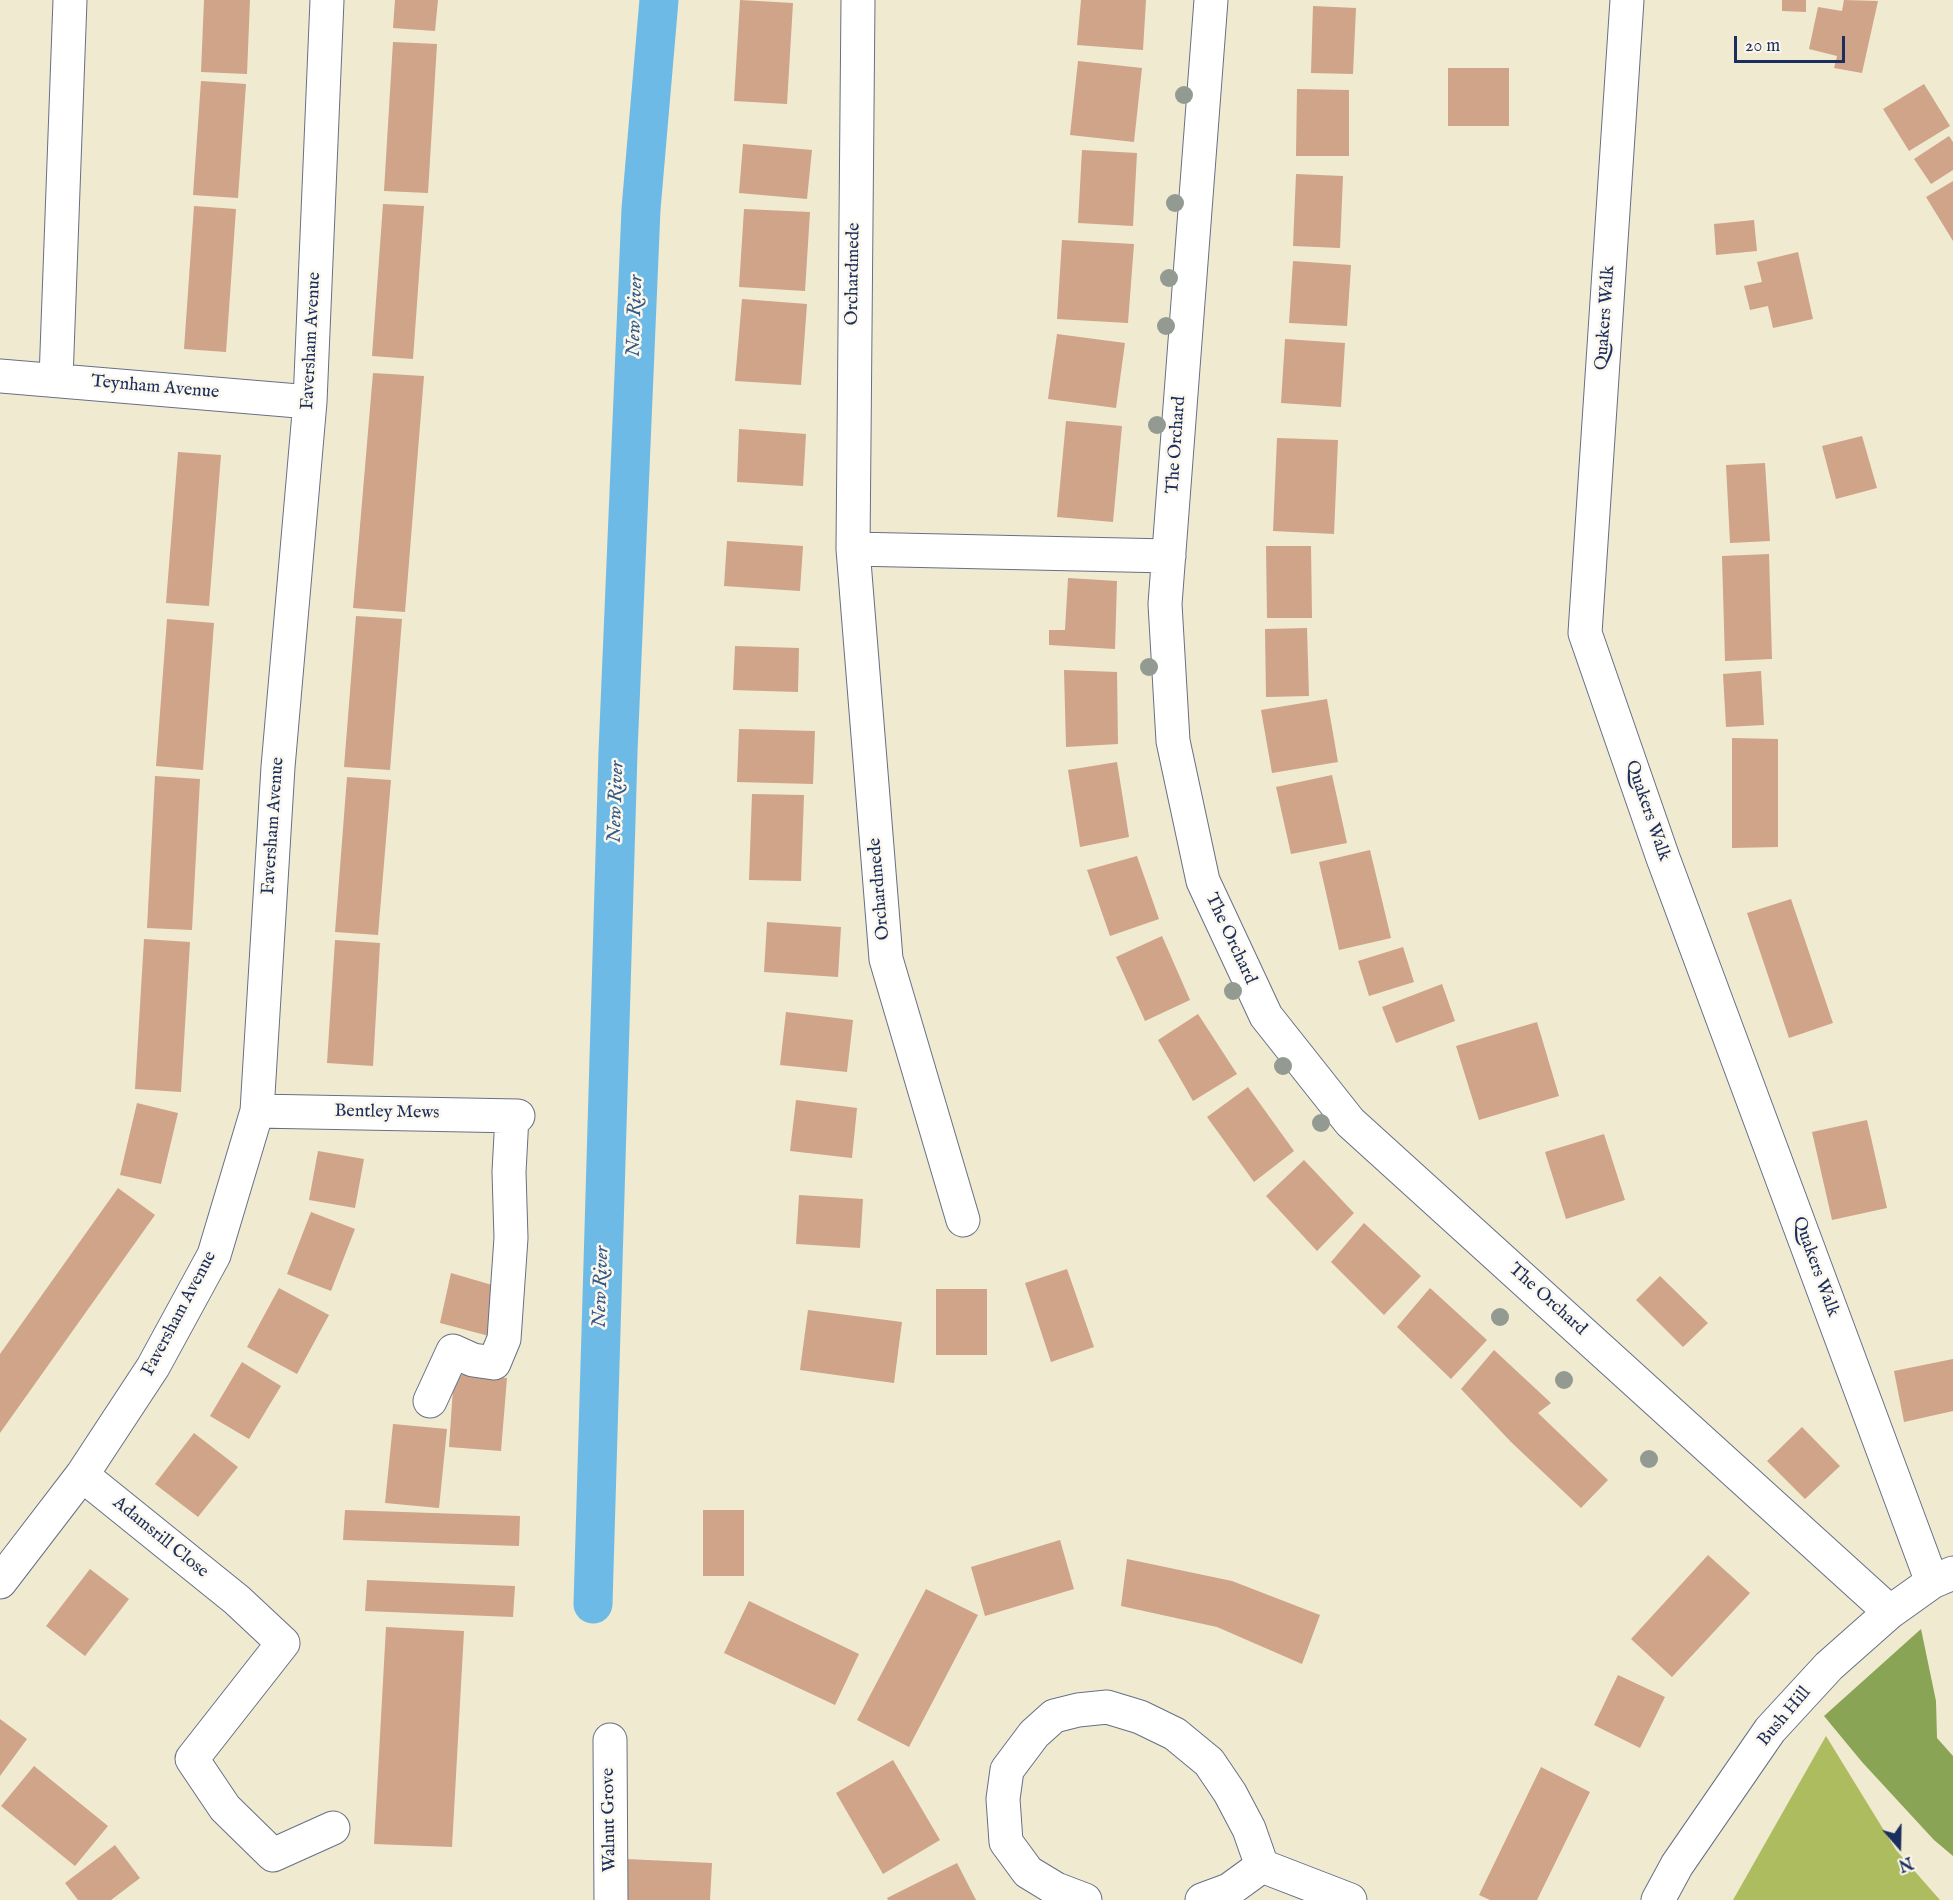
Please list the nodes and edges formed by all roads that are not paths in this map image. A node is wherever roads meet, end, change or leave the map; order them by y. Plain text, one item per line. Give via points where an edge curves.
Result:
1 (70, 0) edge
2 (327, 0) edge
3 (858, 0) edge
4 (1211, 0) edge
5 (1627, 0) edge
6 (0, 376) edge
7 (56, 379) junction
8 (310, 402) junction
9 (853, 549) junction
10 (1169, 556) junction
11 (257, 1111) junction
12 (963, 1220) dead end
13 (430, 1401) dead end
14 (82, 1475) junction
15 (6, 1562) edge
16 (1942, 1578) edge
17 (1890, 1612) junction
18 (610, 1740) dead end
19 (333, 1828) dead end
20 (1262, 1866) junction
21 (611, 1900) edge
22 (1085, 1900) edge
23 (1202, 1900) edge
24 (1350, 1900) edge
25 (1658, 1900) edge

1 - 7 street
2 - 8 street, Faversham Avenue
3 - 9 street, Orchardmede
4 - 10 street, The Orchard
5 - 16 street, Quakers Walk via 1585,633 1663,858
6 - 7 street, Teynham Avenue
7 - 8 street, Teynham Avenue
8 - 11 street, Faversham Avenue via 278,767
9 - 10 street
9 - 12 street, Orchardmede via 886,959
10 - 17 street, The Orchard via 1165,604 1175,753 1203,881 1266,1016 1350,1122
11 - 13 street, Bentley Mews via 515,1116 509,1172 511,1238 504,1339 494,1363 473,1360 453,1351
11 - 14 street, Faversham Avenue via 214,1255 153,1367
14 - 15 street, Faversham Avenue
14 - 19 street, Adamsrill Close via 237,1600 283,1643 192,1759 225,1808 273,1855
16 - 17 street, Bush Hill
17 - 25 street, Bush Hill via 1829,1666 1770,1730 1677,1865
18 - 21 street, Walnut Grove
20 - 22 street via 1249,1829 1209,1762 1175,1734 1140,1717 1107,1707 1078,1710 1054,1716 1034,1734 1007,1770 1003,1799 1006,1842 1028,1872
20 - 23 street via 1228,1890
20 - 24 street

